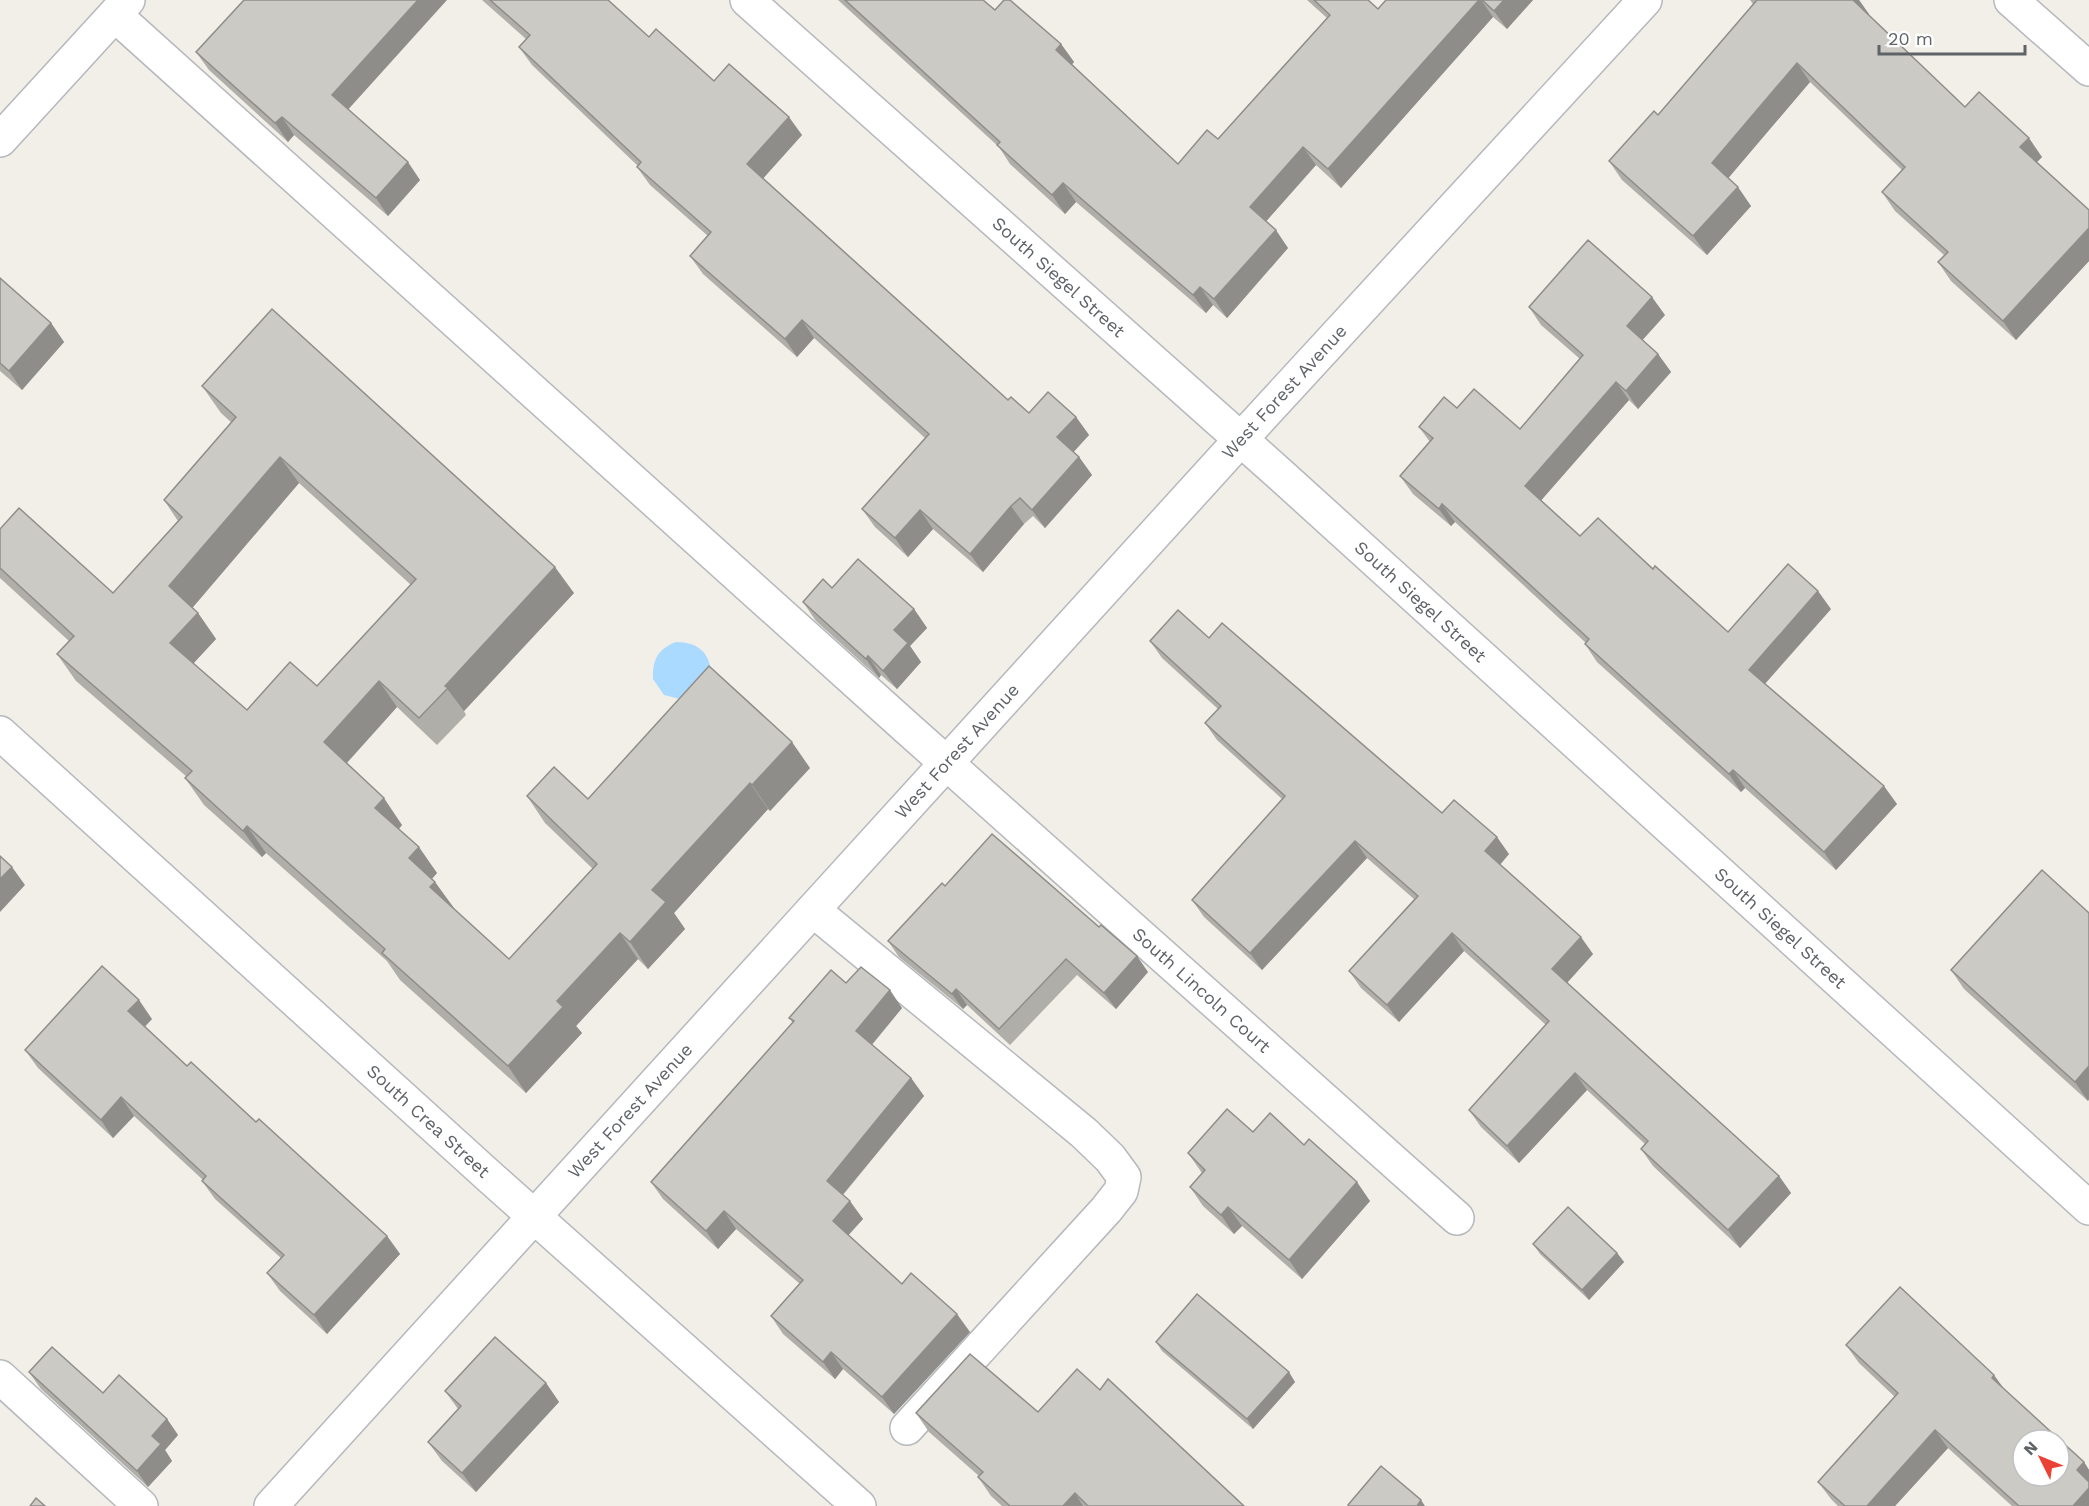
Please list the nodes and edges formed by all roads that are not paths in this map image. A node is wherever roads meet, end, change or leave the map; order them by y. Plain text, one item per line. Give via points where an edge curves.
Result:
1 (747, 0) edge
2 (1645, 0) edge
3 (2011, 0) edge
4 (121, 7) edge
5 (2089, 69) edge
6 (0, 140) edge
7 (1240, 439) junction
8 (5, 746) edge
9 (946, 763) junction
10 (813, 910) junction
11 (2089, 1208) edge
12 (535, 1218) junction
13 (1457, 1218) dead end
14 (0, 1377) edge
15 (907, 1428) dead end
16 (141, 1506) edge
17 (271, 1506) edge
18 (859, 1506) edge

1 - 7 street, South Siegel Street
2 - 7 street, West Forest Avenue
3 - 5 street
4 - 6 street
4 - 9 street, South Lincoln Court
7 - 9 street, West Forest Avenue
7 - 11 street, South Siegel Street
8 - 12 street, South Crea Street
9 - 10 street, West Forest Avenue
9 - 13 street, South Lincoln Court
10 - 12 street, West Forest Avenue
10 - 15 street via 1084,1133 1124,1177 1120,1191 1106,1210
12 - 17 street, West Forest Avenue
12 - 18 street, South Crea Street
14 - 16 street

